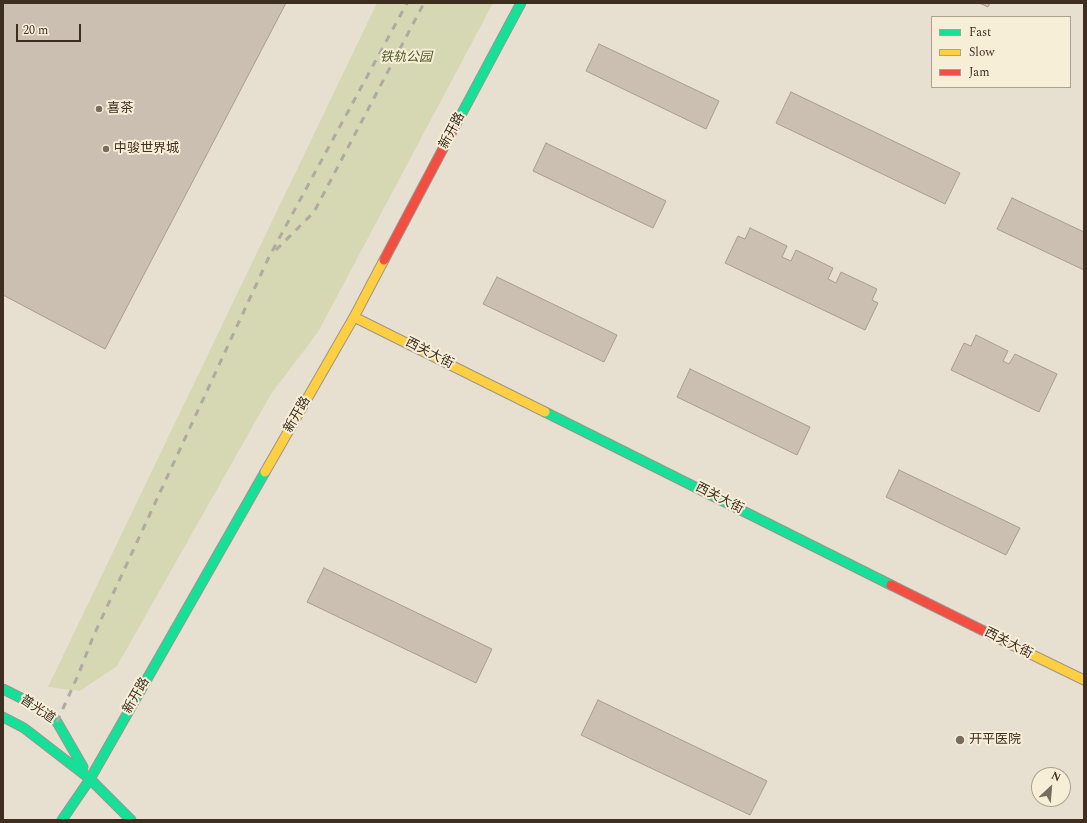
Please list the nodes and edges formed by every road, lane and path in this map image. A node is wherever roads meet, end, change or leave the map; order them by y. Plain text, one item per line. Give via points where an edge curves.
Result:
1 (521, 3) edge
2 (354, 317) junction
3 (1084, 680) edge
4 (3, 689) edge
5 (3, 717) edge
6 (90, 779) junction
7 (62, 820) edge
8 (131, 820) edge

1 - 2 main road, 新开路
2 - 3 main road, 西关大街
2 - 6 main road, 新开路
4 - 6 main road, 普光道 via 35,705 57,722
5 - 6 main road, 普光道 via 24,728
6 - 7 main road, 新开路
6 - 8 main road, 普光道

